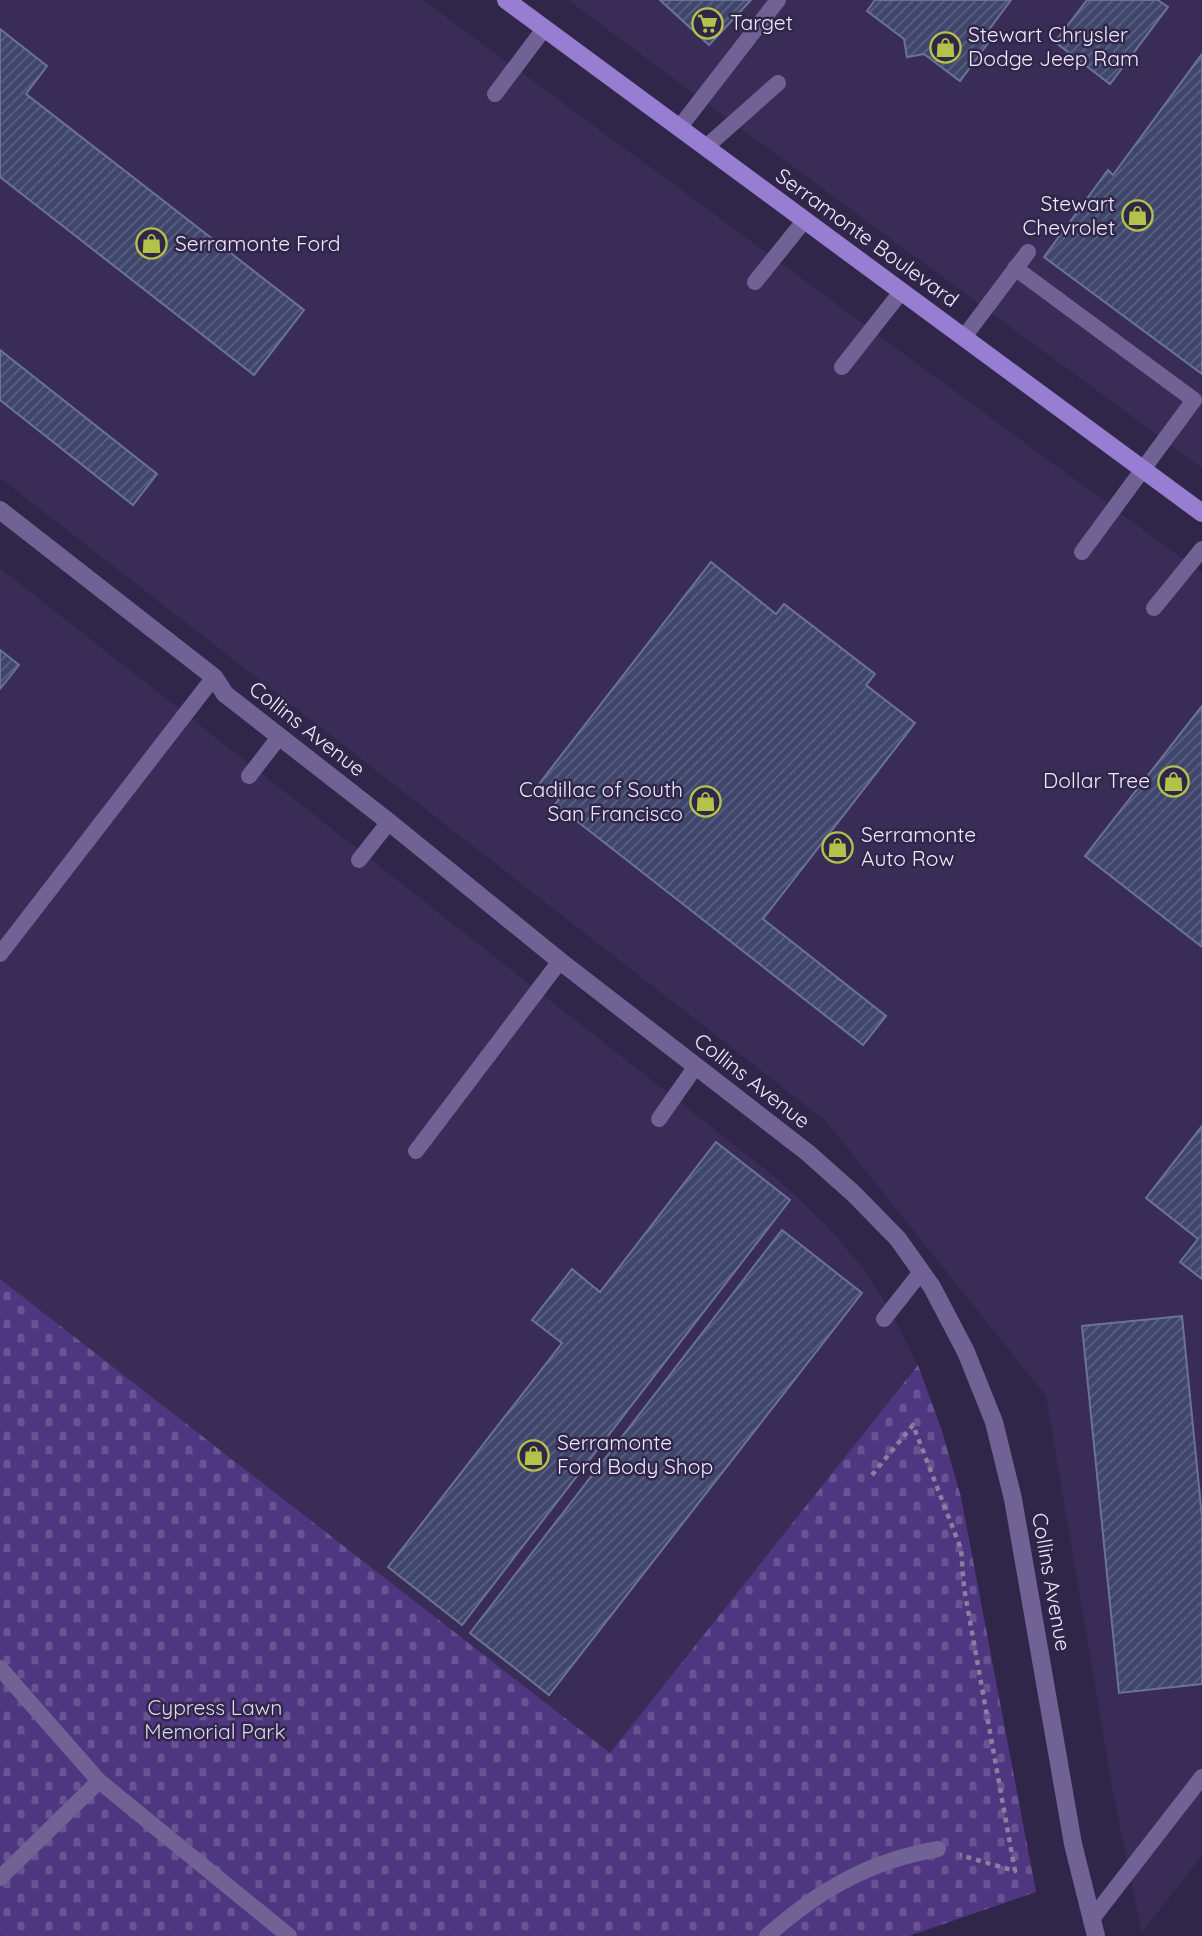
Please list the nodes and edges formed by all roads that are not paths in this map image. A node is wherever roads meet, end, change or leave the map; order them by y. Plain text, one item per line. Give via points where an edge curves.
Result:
1 (506, 0) edge
2 (778, 0) edge
3 (544, 29) junction
4 (778, 83) dead end
5 (495, 94) dead end
6 (679, 128) junction
7 (706, 148) junction
8 (804, 221) junction
9 (1028, 252) dead end
10 (1015, 268) junction
11 (755, 282) dead end
12 (901, 292) junction
13 (964, 337) junction
14 (842, 367) dead end
15 (1143, 470) junction
16 (1200, 508) edge
17 (0, 510) edge
18 (1202, 549) edge
19 (1082, 552) dead end
20 (1154, 608) dead end
21 (214, 677) junction
22 (280, 736) junction
23 (249, 776) dead end
24 (389, 822) junction
25 (359, 860) dead end
26 (0, 954) edge
27 (560, 961) junction
28 (696, 1066) junction
29 (659, 1119) dead end
30 (416, 1151) dead end
31 (921, 1272) junction
32 (884, 1319) dead end
33 (0, 1668) edge
34 (1202, 1777) edge
35 (99, 1781) junction
36 (938, 1849) road end
37 (0, 1878) edge
38 (1093, 1928) edge
39 (289, 1936) edge
40 (767, 1936) edge

1 - 3 main road, Serramonte Boulevard
2 - 6 lane
3 - 5 lane
3 - 6 main road, Serramonte Boulevard
4 - 7 lane
6 - 7 main road, Serramonte Boulevard
7 - 8 main road, Serramonte Boulevard
8 - 11 lane
8 - 12 main road, Serramonte Boulevard
9 - 10 lane
10 - 13 lane
10 - 15 lane via 1194,400
12 - 13 main road, Serramonte Boulevard
12 - 14 lane
13 - 15 main road, Serramonte Boulevard
15 - 16 main road, Serramonte Boulevard
15 - 19 lane
17 - 21 street, Collins Avenue
18 - 20 lane
21 - 22 street, Collins Avenue via 225,694
21 - 26 lane
22 - 23 lane
22 - 24 street, Collins Avenue
24 - 25 lane
24 - 27 street, Collins Avenue
27 - 28 street, Collins Avenue
27 - 30 lane
28 - 29 lane
28 - 31 street, Collins Avenue via 854,1194 898,1239
31 - 32 lane
31 - 38 street, Collins Avenue via 966,1352 993,1422 1013,1499 1073,1844
33 - 35 lane
34 - 38 lane
35 - 37 lane
35 - 39 lane
36 - 40 lane via 906,1854 833,1885

